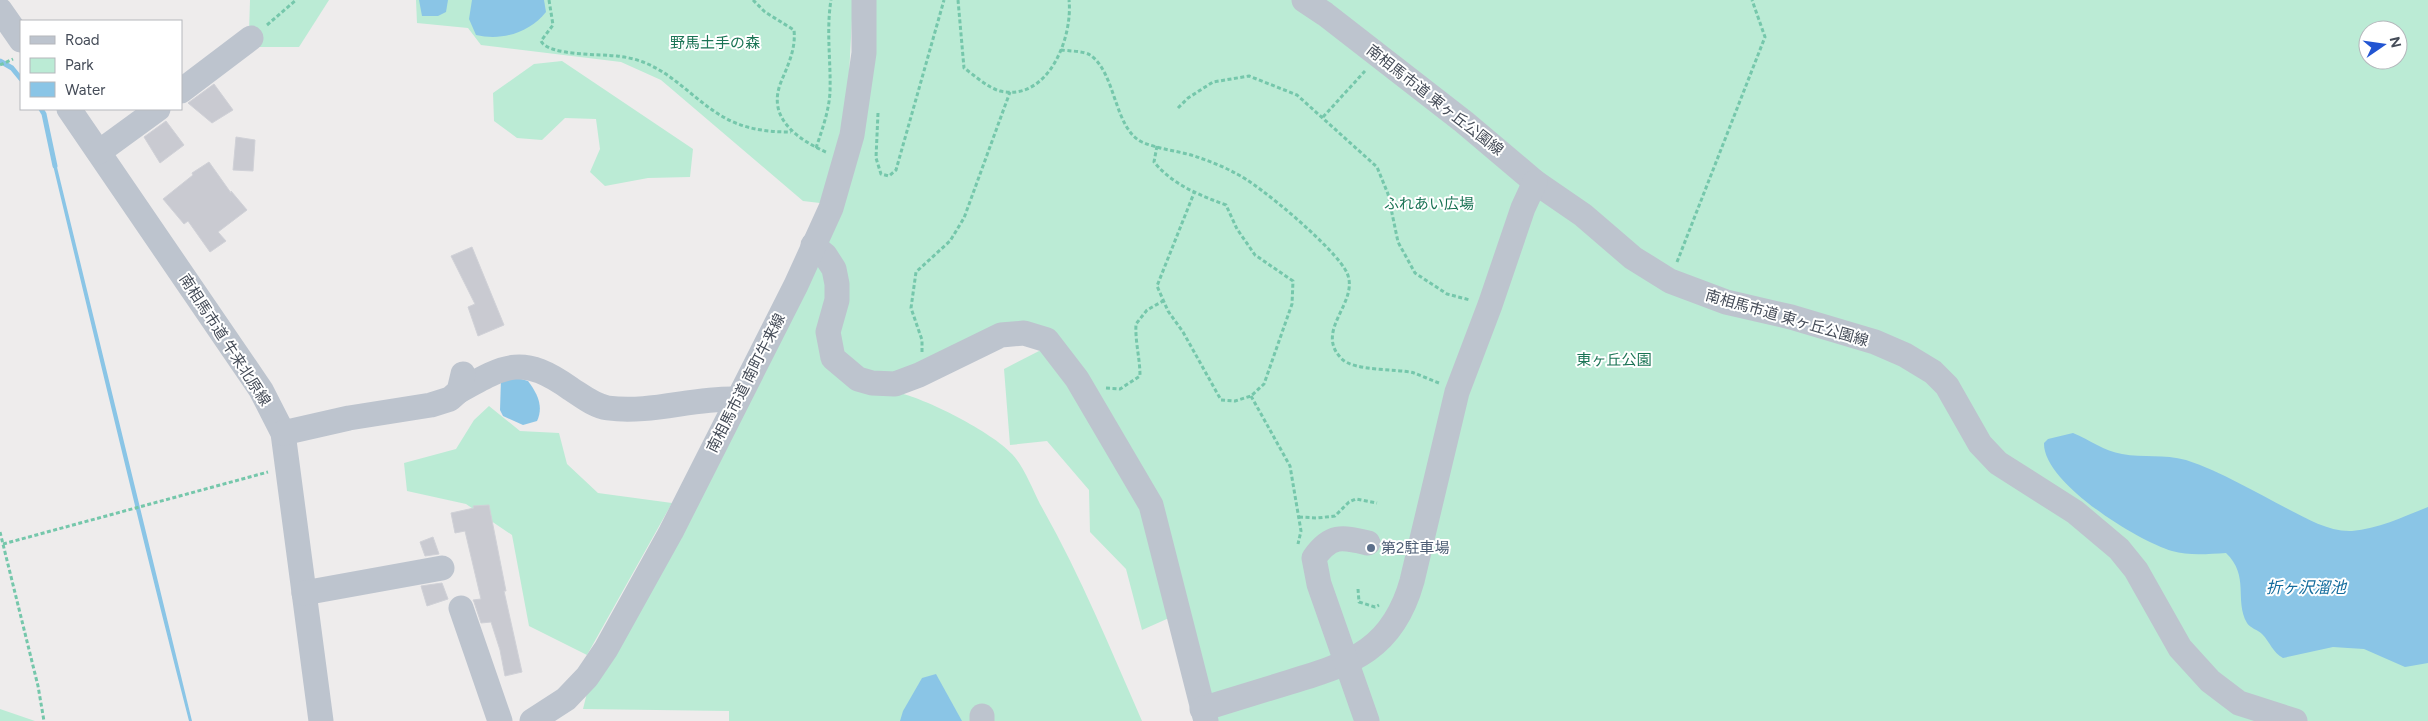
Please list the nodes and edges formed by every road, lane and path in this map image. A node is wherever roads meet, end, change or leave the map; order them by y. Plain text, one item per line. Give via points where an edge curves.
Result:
1 (296, 0) edge
2 (549, 0) edge
3 (753, 0) edge
4 (831, 0) edge
5 (864, 0) edge
6 (944, 0) edge
7 (958, 0) edge
8 (1069, 0) edge
9 (1304, 0) edge
10 (1752, 0) edge
11 (0, 10) edge
12 (251, 38) joint
13 (16, 50) edge
14 (1061, 50) junction
15 (1375, 54) junction
16 (0, 65) edge
17 (182, 90) edge
18 (1010, 92) junction
19 (1178, 108) dead end
20 (70, 110) edge
21 (157, 110) edge
22 (878, 111) dead end
23 (1323, 117) junction
24 (791, 132) junction
25 (1157, 146) junction
26 (816, 148) junction
27 (99, 152) junction
28 (846, 160) junction
29 (1535, 182) junction
30 (1194, 193) junction
31 (813, 245) junction
32 (1670, 282) junction
33 (1164, 301) junction
34 (1490, 305) junction
35 (927, 371) junction
36 (1080, 384) junction
37 (1457, 392) junction
38 (1252, 396) junction
39 (738, 399) junction
40 (282, 432) junction
41 (288, 466) junction
42 (1377, 503) dead end
43 (1299, 517) junction
44 (0, 532) edge
45 (1368, 543) dead end
46 (3, 544) junction
47 (1297, 546) dead end
48 (442, 568) dead end
49 (304, 593) junction
50 (461, 608) dead end
51 (1345, 664) junction
52 (1204, 715) edge
53 (44, 721) edge
54 (320, 721) edge
55 (500, 721) edge
56 (532, 721) edge
57 (1367, 721) edge
58 (2295, 721) edge

1 - 12 path
2 - 24 path via 553,25 541,41 549,48 642,62 679,82 730,120 772,132
3 - 24 path via 764,12 794,30 793,50 780,83 777,102
4 - 26 path via 828,30 830,94
5 - 28 street, 南相馬市道 南町牛来線 via 861,82
6 - 22 path via 896,170 889,176 881,174 877,165
7 - 18 path via 964,68 998,90
8 - 14 path
9 - 15 street, 南相馬市道 東ヶ丘公園線
10 - 32 path via 1765,36
11 - 13 street
12 - 17 street
13 - 16 path
14 - 18 path via 1049,73 1041,80 1032,87
14 - 25 path via 1090,54 1099,65 1128,128 1140,142
15 - 23 path via 1368,68
15 - 29 street, 南相馬市道 東ヶ丘公園線
18 - 35 path via 964,218 950,241 916,272 911,308 922,340 922,359
19 - 23 path via 1213,82 1249,76 1297,95
20 - 27 street, 南相馬市道 牛来北原線
21 - 27 street
23 - 34 path via 1377,167 1388,194 1398,242 1415,273 1447,294
24 - 26 path
25 - 30 path via 1154,162 1164,174
25 - 37 path via 1237,173 1335,254 1348,274 1349,292 1332,333 1334,348 1342,360 1360,366 1414,373
26 - 28 path
27 - 40 street, 南相馬市道 牛来北原線 via 261,390
28 - 31 street, 南相馬市道 南町牛来線 via 831,208
29 - 32 street, 南相馬市道 東ヶ丘公園線 via 1583,216 1633,258
29 - 34 street
30 - 33 path via 1157,286
30 - 38 path via 1226,205 1237,229 1255,255 1293,281 1292,304 1264,384
31 - 35 street via 834,269 837,284 837,300 828,332 833,358 858,379 872,384 895,384
31 - 39 street, 南相馬市道 南町牛来線
32 - 58 street, 南相馬市道 東ヶ丘公園線 via 1726,302 1875,342 1933,372 1947,386 1980,444 1998,463 2075,512 2119,549 2136,570 2180,648 2210,681 2240,703
33 - 36 path via 1147,310 1136,324 1135,345 1140,376 1120,389 1103,388 1093,380
33 - 38 path via 1221,400 1235,401
34 - 37 street
35 - 36 street via 1001,335 1024,333 1047,340
36 - 52 street via 1151,505
37 - 51 street via 1406,602 1385,634 1360,657
38 - 43 path via 1290,466
39 - 40 street via 646,408 607,408 594,404 555,377 520,365 461,382 450,399 431,405
39 - 56 street, 南相馬市道 南町牛来線 via 671,532 606,649 577,688 555,708
40 - 41 street, 南相馬市道 牛来北原線
41 - 46 path
41 - 49 street, 南相馬市道 牛来北原線
42 - 43 path via 1356,499 1335,516
43 - 47 path via 1301,531
44 - 46 path
45 - 51 street via 1332,539 1314,558
46 - 53 path
48 - 49 street
49 - 54 street, 南相馬市道 牛来北原線
50 - 55 street
51 - 52 street
51 - 57 street

